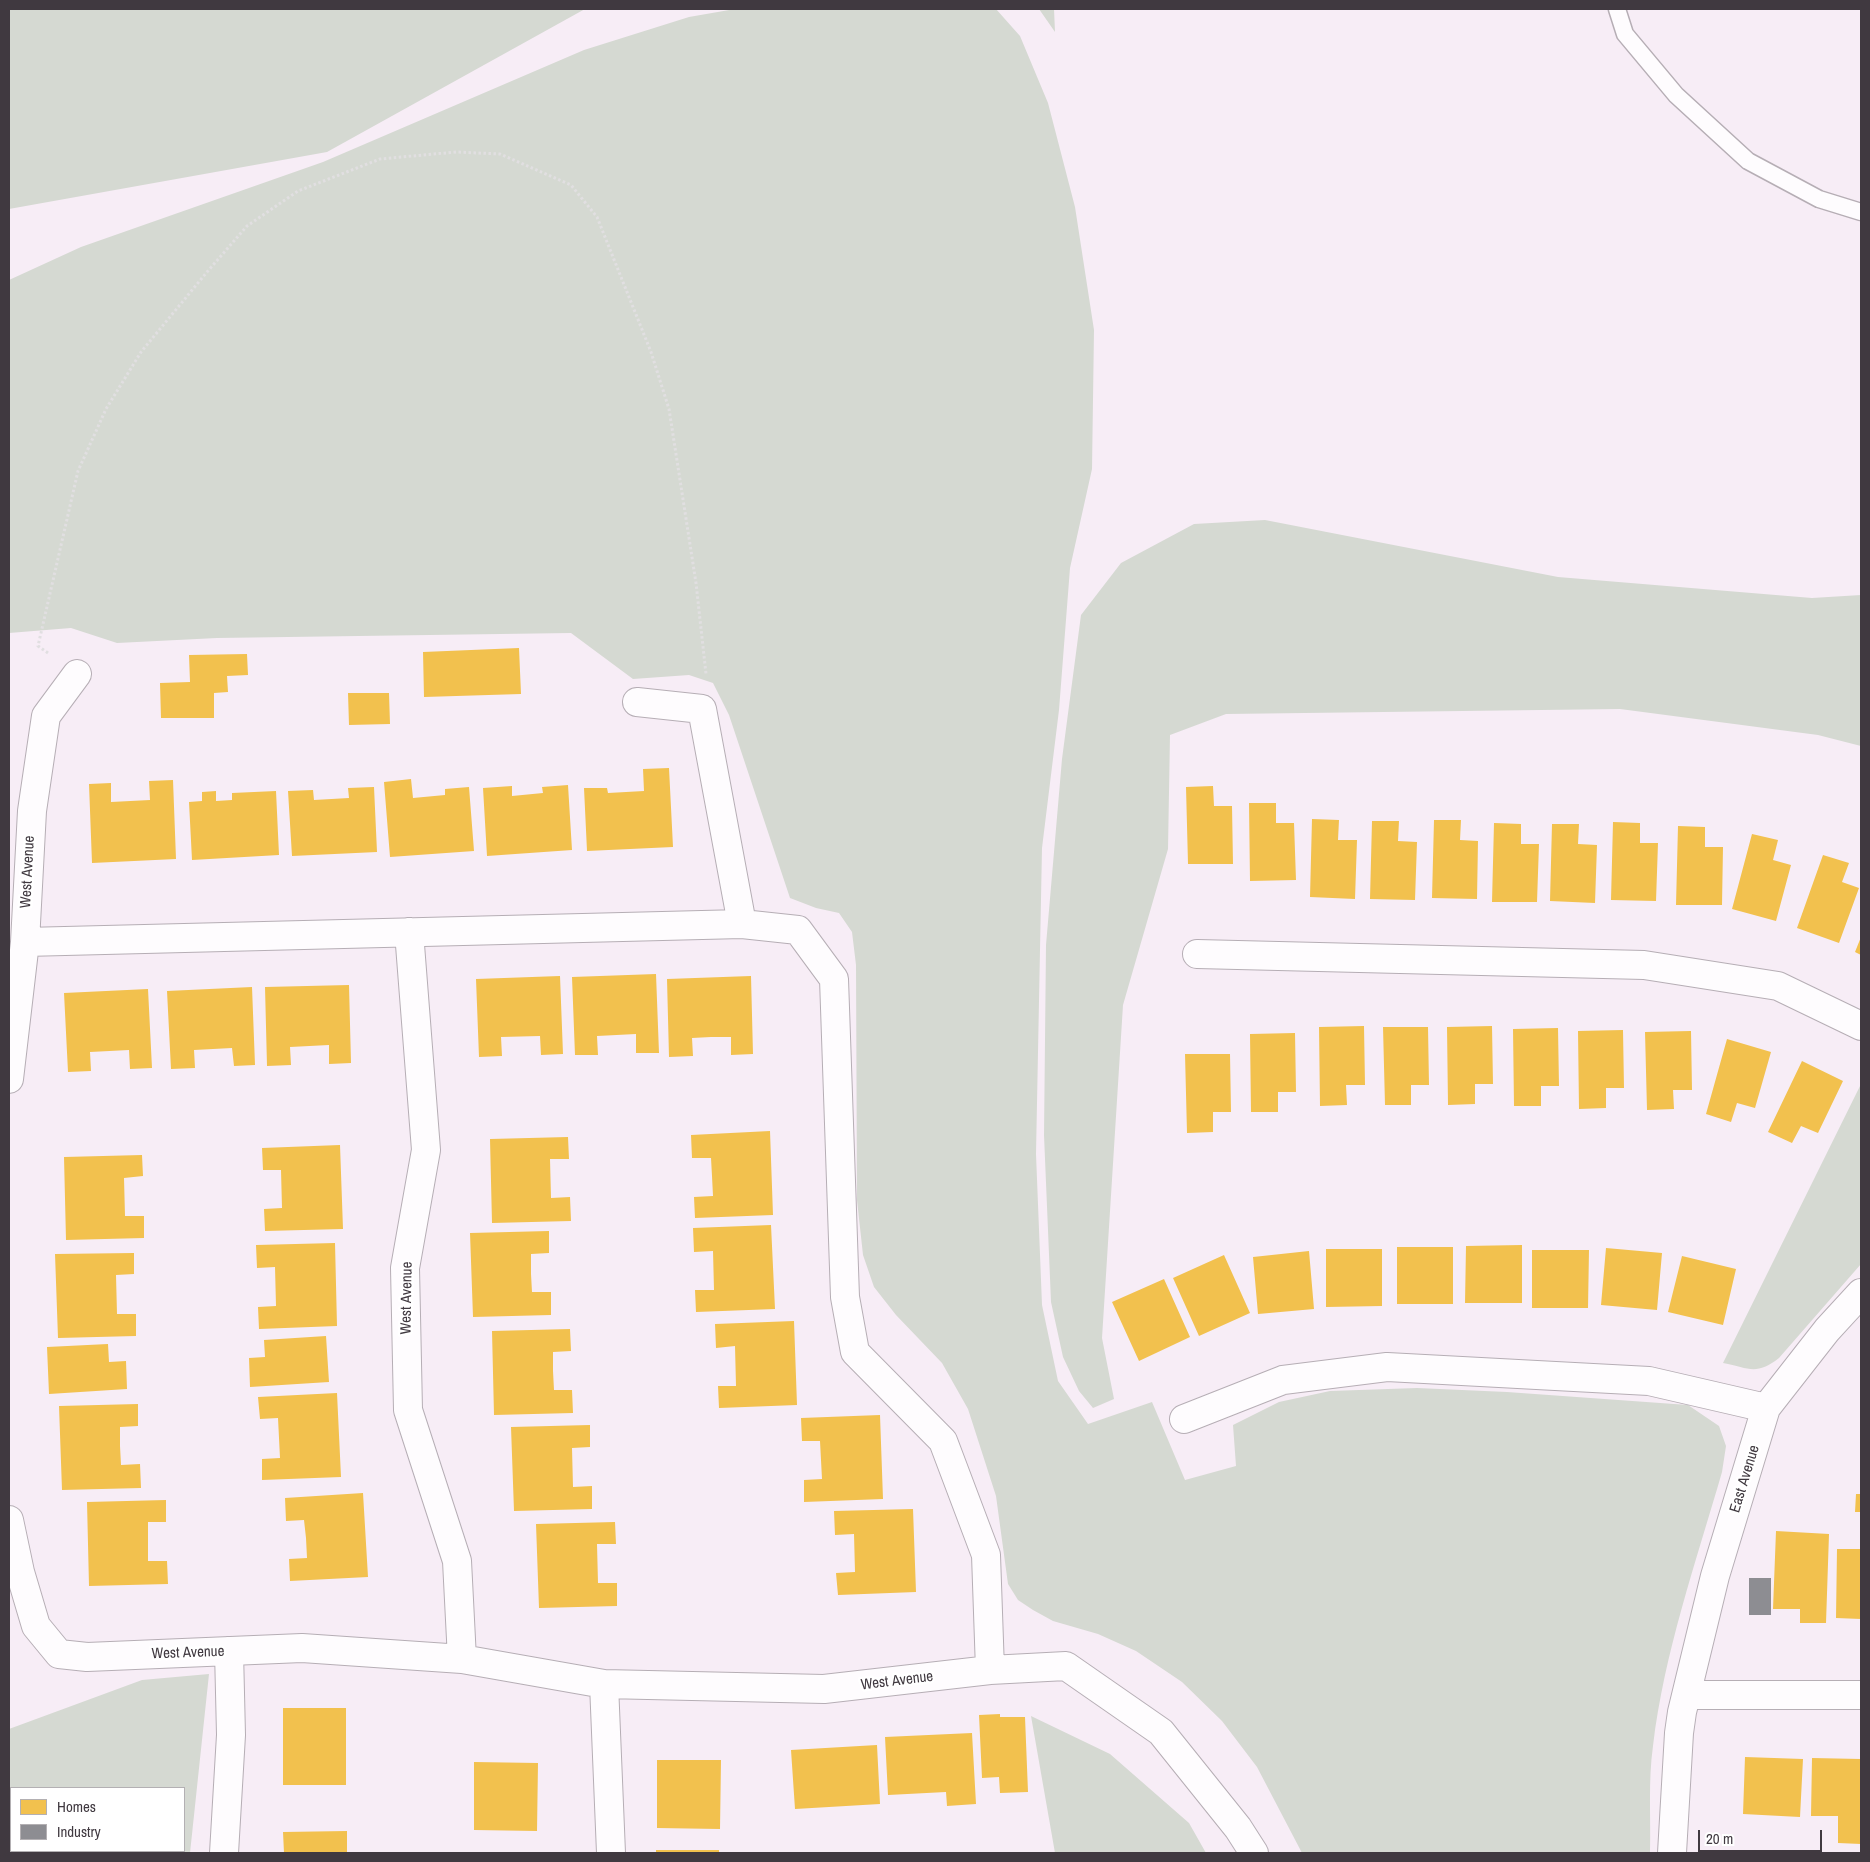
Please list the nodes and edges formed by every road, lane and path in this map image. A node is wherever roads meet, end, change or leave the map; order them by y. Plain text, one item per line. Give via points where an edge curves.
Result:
1 (1617, 9) edge
2 (1861, 212) edge
3 (77, 674) joint
4 (637, 702) dead end
5 (702, 709) junction
6 (742, 924) junction
7 (409, 932) junction
8 (25, 942) junction
9 (1197, 954) dead end
10 (1861, 1026) edge
11 (9, 1079) edge
12 (1861, 1293) edge
13 (1766, 1408) junction
14 (1184, 1418) dead end
15 (9, 1520) edge
16 (229, 1651) junction
17 (462, 1659) junction
18 (990, 1670) junction
19 (604, 1684) junction
20 (1687, 1695) junction
21 (1861, 1695) edge
22 (224, 1853) edge
23 (611, 1853) edge
24 (1254, 1853) edge
25 (1672, 1853) edge

1 - 2 lane via 1625,34 1676,95 1748,161 1819,199
3 - 5 path via 38,646 78,471 106,409 141,352 247,226 298,191 380,159 456,152 500,154 570,185 598,217 651,352 669,409 696,583 706,675
3 - 8 street, West Avenue via 46,716 32,811
4 - 5 street
5 - 6 street
6 - 7 street
6 - 18 street via 798,930 834,979 845,1297 855,1352 943,1441 986,1555
7 - 8 street
7 - 17 street, West Avenue via 426,1150 405,1268 408,1410 457,1561
8 - 11 street, West Avenue
9 - 10 street via 1644,965 1778,986
12 - 13 street, East Avenue
13 - 14 street via 1649,1382 1387,1368 1283,1380
13 - 20 street, East Avenue via 1715,1576
15 - 16 street, West Avenue via 36,1626 59,1654 87,1657
16 - 17 street, West Avenue via 302,1648
16 - 22 street via 231,1735
17 - 19 street, West Avenue
18 - 19 street, West Avenue via 824,1689
18 - 24 street, West Avenue via 1066,1666 1161,1732 1238,1828
19 - 23 street
20 - 21 street
20 - 25 street, East Avenue via 1679,1733

